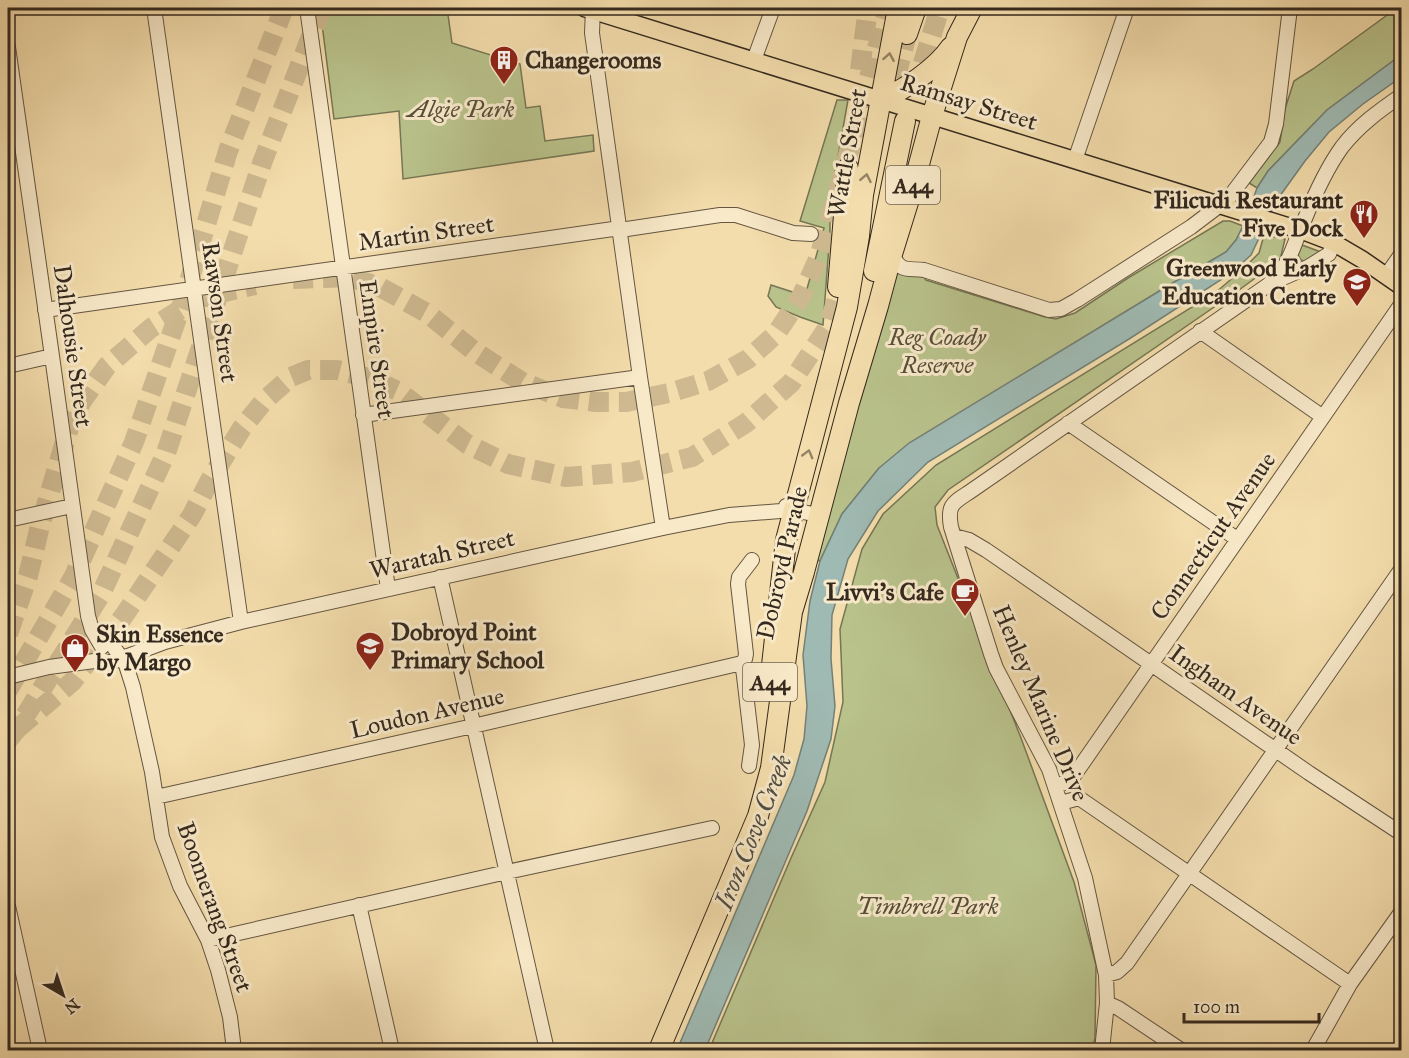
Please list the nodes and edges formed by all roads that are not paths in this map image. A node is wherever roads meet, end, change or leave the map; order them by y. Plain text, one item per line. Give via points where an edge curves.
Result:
1 (154, 8) edge
2 (307, 8) edge
3 (590, 8) edge
4 (773, 8) edge
5 (898, 8) edge
6 (916, 8) edge
7 (972, 8) edge
8 (1127, 8) edge
9 (1290, 8) edge
10 (907, 34) tunnel mouth
11 (957, 37) junction
12 (8, 47) edge
13 (754, 60) junction
14 (10, 89) edge
15 (1401, 95) edge
16 (881, 100) junction
17 (932, 116) junction
18 (905, 121) tunnel mouth
19 (1076, 160) junction
20 (848, 168) dead end
21 (1220, 206) junction
22 (620, 229) junction
23 (1300, 230) junction
24 (811, 234) dead end
25 (1334, 243) junction
26 (1401, 253) edge
27 (891, 254) junction
28 (343, 267) junction
29 (1386, 276) junction
30 (1268, 285) junction
31 (1401, 287) edge
32 (194, 288) junction
33 (1401, 303) edge
34 (846, 307) joint
35 (45, 310) junction
36 (1200, 331) junction
37 (52, 356) junction
38 (8, 366) edge
39 (830, 376) junction
40 (640, 377) junction
41 (363, 415) junction
42 (1323, 417) junction
43 (1068, 423) junction
44 (72, 506) junction
45 (807, 513) junction
46 (8, 520) edge
47 (663, 528) junction
48 (954, 536) junction
49 (1238, 539) junction
50 (752, 560) dead end
51 (1401, 568) edge
52 (440, 577) junction
53 (388, 589) junction
54 (241, 622) junction
55 (110, 655) junction
56 (742, 663) junction
57 (1152, 664) junction
58 (8, 677) edge
59 (473, 726) junction
60 (1275, 750) junction
61 (749, 766) dead end
62 (1055, 786) junction
63 (156, 797) junction
64 (1060, 803) junction
65 (712, 828) dead end
66 (1400, 831) edge
67 (507, 872) junction
68 (1189, 875) junction
69 (359, 905) junction
70 (8, 906) edge
71 (1401, 912) edge
72 (208, 940) junction
73 (1106, 975) junction
74 (1350, 984) junction
75 (1107, 1003) junction
76 (40, 1050) edge
77 (234, 1050) edge
78 (392, 1050) edge
79 (547, 1050) edge
80 (649, 1050) edge
81 (659, 1050) edge
82 (1102, 1050) edge
83 (1181, 1050) edge
84 (1313, 1050) edge

1 - 32 street, Rawson Street
2 - 28 street, Empire Street
3 - 13 main road, Ramsay Street
3 - 22 street
4 - 13 street
16 -> 5 highway, Wattle Street / A44
6 - 10 highway
7 - 11 highway, A44
8 - 19 street
9 - 21 street via 1273,138
11 - 16 highway via 934,66
11 - 17 highway, A44
12 - 14 street, Dalhousie Street
13 - 16 main road, Ramsay Street
14 - 35 street, Dalhousie Street
15 - 23 street, Henley Marine Drive via 1342,147
16 - 17 main road, Ramsay Street
34 -> 16 highway, Wattle Street / A44
17 - 19 main road, Ramsay Street
17 - 27 highway, A44
18 - 45 highway via 862,325
19 - 21 main road, Ramsay Street
20 - 39 highway
21 - 23 main road, Ramsay Street
21 - 27 street via 1056,311 919,269 903,269
22 - 24 street, Martin Street via 736,215 793,233
22 - 28 street, Martin Street
22 - 40 street
23 - 25 main road, Ramsay Street
23 - 30 street, Henley Marine Drive via 1280,275
25 - 29 main road, Ramsay Street
25 - 30 street, Henley Marine Drive via 1329,254
26 - 29 street
27 - 45 highway, Dobroyd Parade / A44
28 - 32 street, Martin Street
28 - 41 street, Empire Street
29 - 31 main road, Ramsay Street
30 - 36 street, Henley Marine Drive
32 - 35 street, Martin Street
32 - 54 street, Rawson Street
33 - 42 street, Connecticut Avenue
34 - 39 highway, Dobroyd Parade / A44
35 - 37 street, Dalhousie Street
36 - 42 street
36 - 43 street, Henley Marine Drive
37 - 38 street
37 - 44 street, Dalhousie Street
45 -> 39 highway, Dobroyd Parade / A44
40 - 41 street
40 - 47 street
41 - 53 street, Empire Street
42 - 49 street, Connecticut Avenue
43 - 48 street, Henley Marine Drive via 957,501 949,516
43 - 49 street
44 - 46 street
44 - 55 street, Dalhousie Street via 88,616 92,630
45 - 47 street, Waratah Street via 764,502 729,515
45 - 80 highway, Dobroyd Parade / A44 via 786,540 762,751 753,794
45 - 81 highway, Dobroyd Parade / A44 via 804,572 792,612 771,768 758,816
47 - 52 street, Waratah Street
48 - 57 street, Ingham Avenue via 986,549
48 - 62 street, Henley Marine Drive via 996,668
49 - 57 street, Connecticut Avenue
50 - 56 street, Dobroyd Parade via 738,584 746,654
51 - 60 street
52 - 53 street, Waratah Street
52 - 59 street
53 - 54 street, Waratah Street
54 - 55 street, Waratah Street via 165,642 123,646
55 - 58 street, Waratah Street via 92,651
55 - 63 street, Boomerang Street via 126,665 134,687
56 - 59 street, Loudon Avenue
56 - 61 street, Dobroyd Parade via 752,745
57 - 60 street, Ingham Avenue
57 - 62 street, Connecticut Avenue via 1073,777
59 - 63 street, Loudon Avenue
59 - 67 street
60 - 66 street, Ingham Avenue
60 - 68 street
62 - 64 street, Henley Marine Drive
63 - 72 street, Boomerang Street via 162,837 171,862
64 - 68 street via 1079,798
64 - 73 street, Henley Marine Drive via 1084,878
65 - 67 street
67 - 69 street
67 - 79 street
68 - 73 street via 1127,963
68 - 74 street
69 - 72 street
69 - 78 street
70 - 76 street
71 - 74 street
72 - 77 street, Boomerang Street via 230,1017
73 - 75 street, Henley Marine Drive
74 - 84 street
75 - 82 street, Henley Marine Drive
75 - 83 street

